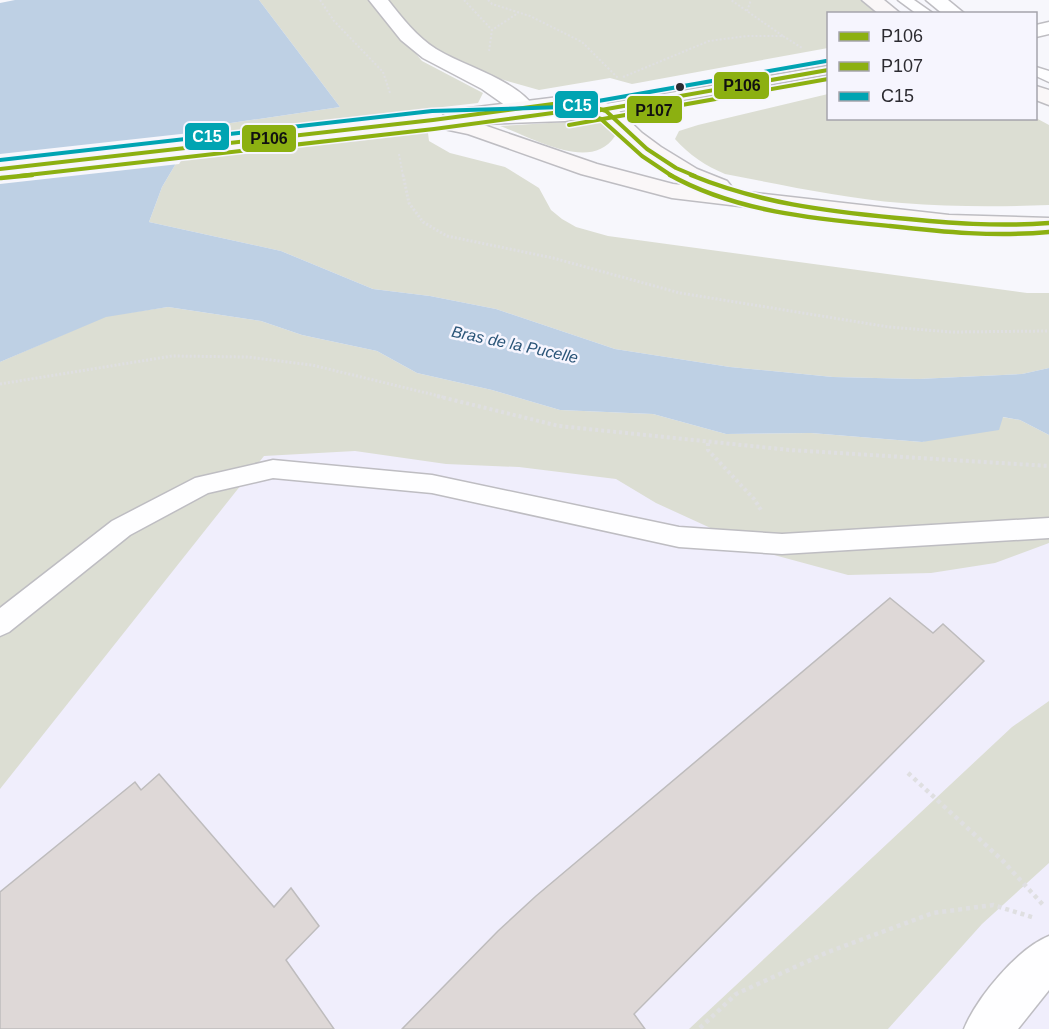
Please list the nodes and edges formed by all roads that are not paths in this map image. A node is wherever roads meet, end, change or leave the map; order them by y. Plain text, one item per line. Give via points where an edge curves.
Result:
1 (378, 0) edge
2 (871, 0) edge
3 (905, 0) edge
4 (935, 0) edge
5 (889, 12) edge
6 (924, 12) edge
7 (953, 12) edge
8 (827, 70) edge
9 (524, 108) junction
10 (606, 110) junction
11 (434, 120) junction
12 (634, 137) junction
13 (0, 169) edge
14 (589, 169) junction
15 (768, 202) junction
16 (1044, 225) edge
17 (1049, 528) edge
18 (0, 624) edge
19 (1042, 939) edge
20 (988, 1029) edge

1 - 9 street via 417,44 501,88
2 - 5 main road
3 - 6 lane
4 - 7 street
8 - 10 lane
9 - 10 main road via 574,101
9 - 11 main road
10 - 11 lane via 565,116
10 - 12 main road
11 - 13 main road, bridge
11 - 14 main road via 473,128
12 - 14 main road
12 - 15 main road via 676,168
14 - 15 main road via 672,191
15 - 16 main road via 949,223
17 - 18 lane via 782,544 680,537 432,484 273,469 203,485 121,528
19 - 20 street via 1034,972

